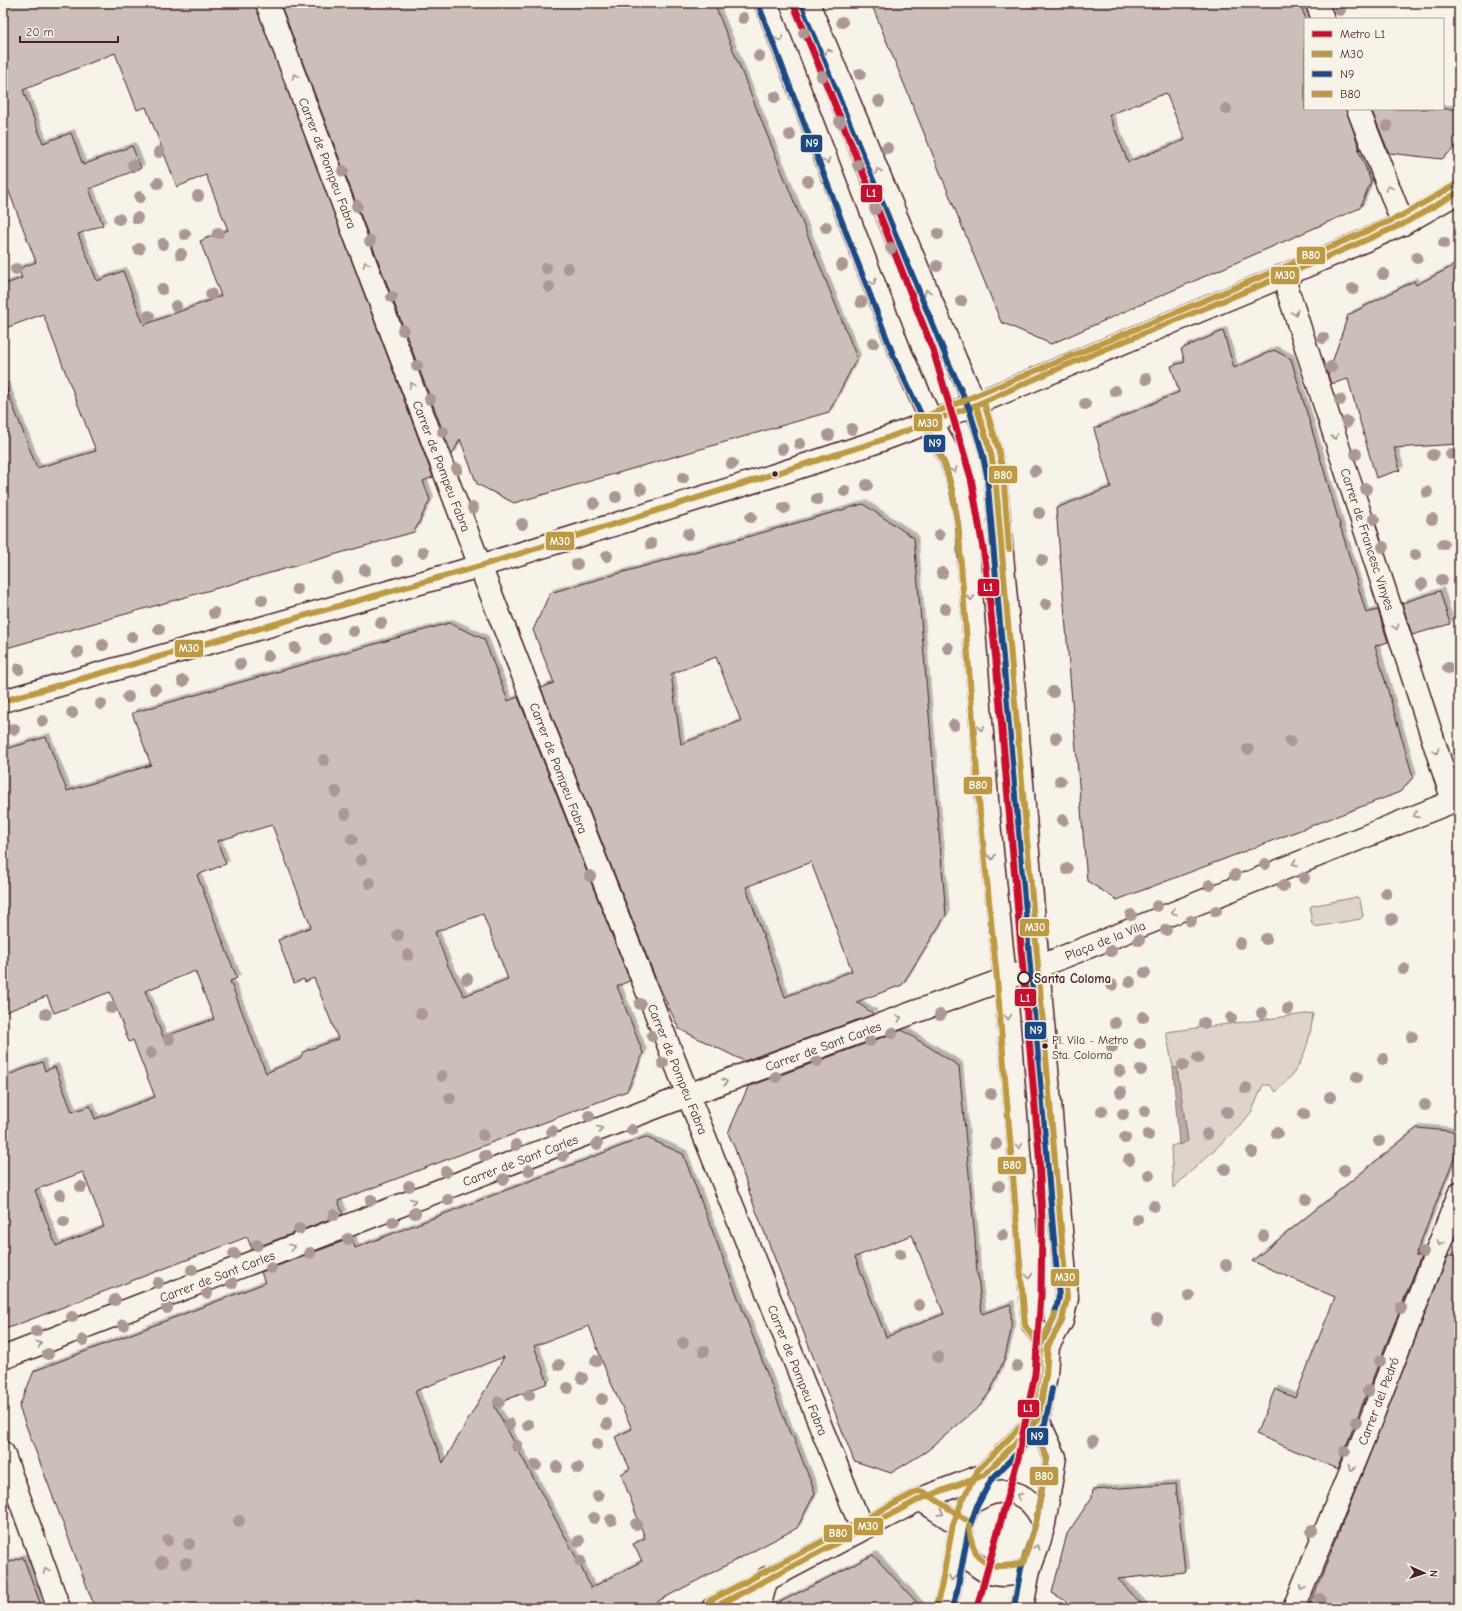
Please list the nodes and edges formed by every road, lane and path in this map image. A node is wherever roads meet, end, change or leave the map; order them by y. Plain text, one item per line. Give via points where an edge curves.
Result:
1 (267, 3) edge
2 (766, 3) edge
3 (808, 3) edge
4 (1317, 3) edge
5 (1323, 18) edge
6 (1358, 110) edge
7 (1459, 192) edge
8 (1403, 224) junction
9 (1283, 276) junction
10 (976, 405) junction
11 (942, 418) junction
12 (480, 566) junction
13 (3, 701) edge
14 (1456, 800) edge
15 (1038, 966) junction
16 (1005, 978) junction
17 (688, 1095) junction
18 (1459, 1194) edge
19 (1048, 1346) junction
20 (3, 1358) edge
21 (1038, 1420) junction
22 (3, 1453) edge
23 (984, 1475) junction
24 (920, 1499) junction
25 (970, 1503) junction
26 (1044, 1524) junction
27 (962, 1526) junction
28 (862, 1529) junction
29 (1029, 1570) junction
30 (767, 1578) junction
31 (59, 1608) edge
32 (713, 1608) edge
33 (759, 1608) edge
34 (944, 1608) edge
35 (1022, 1608) edge
36 (1294, 1608) edge

12 -> 1 street, Carrer de Pompeu Fabra
2 -> 11 street via 901,354
10 -> 3 street
4 - 5 street
8 -> 6 street
7 - 8 street
8 - 9 street
9 - 10 street
9 -> 14 street, Carrer de Francesc Vinyes
10 - 11 street
10 - 15 street via 995,474
11 - 12 street via 782,472
11 -> 16 street via 960,488 966,524 988,812
12 - 13 street
12 - 17 street, Carrer de Pompeu Fabra
14 -> 15 street, Plaça de la Vila
15 - 16 street, Carrer de Sant Carles
15 - 19 street via 1067,1298 1062,1321
17 -> 16 street, Carrer de Sant Carles
16 -> 19 street via 1033,1324
20 -> 17 street, Carrer de Sant Carles
17 - 28 street, Carrer de Pompeu Fabra
18 -> 36 street, Carrer del Pedró
19 - 21 street
21 - 23 street
21 - 26 street via 1055,1457
31 -> 22 street
23 - 24 street
23 - 25 street
24 -> 27 street
24 - 28 street
26 -> 25 street via 1038,1510 1030,1501 1015,1493 995,1492
25 - 27 street
29 -> 26 street
27 - 29 street via 962,1541 969,1558 979,1568 992,1574 1006,1576
27 -> 34 street
28 - 30 street
29 - 35 street
30 - 32 street
30 - 33 street

